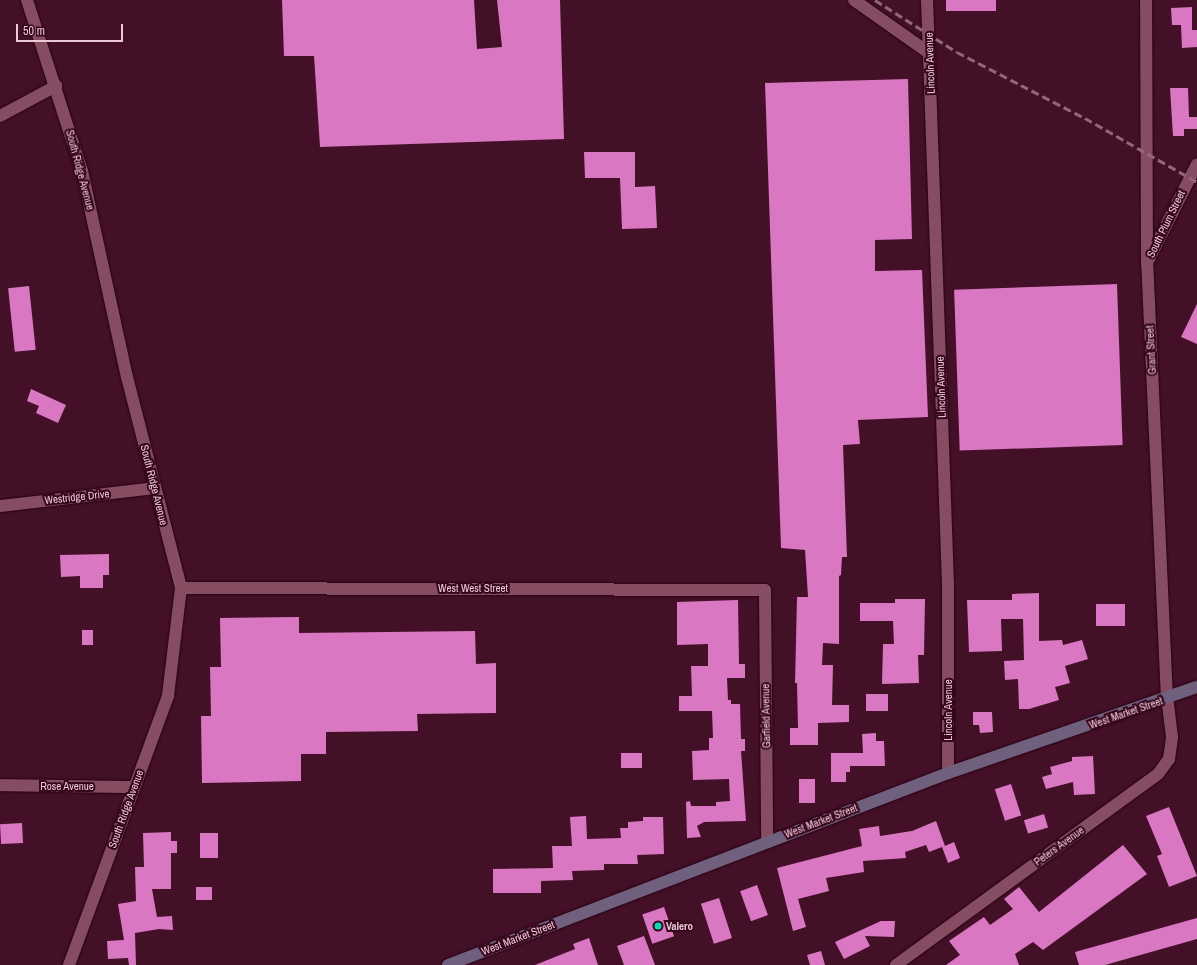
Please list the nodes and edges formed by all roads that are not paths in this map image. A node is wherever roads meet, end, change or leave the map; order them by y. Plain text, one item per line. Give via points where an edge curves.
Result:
1 (27, 0) edge
2 (854, 0) edge
3 (927, 0) edge
4 (1146, 0) edge
5 (929, 53) junction
6 (56, 86) junction
7 (0, 116) edge
8 (1197, 164) edge
9 (1147, 262) junction
10 (154, 488) junction
11 (0, 506) edge
12 (181, 588) junction
13 (764, 590) joint
14 (1197, 687) edge
15 (1167, 699) junction
16 (948, 773) junction
17 (0, 786) edge
18 (134, 787) junction
19 (767, 842) junction
20 (69, 965) edge
21 (448, 965) edge
22 (896, 965) edge

1 - 6 street, South Ridge Avenue
2 - 5 street
3 - 5 street, Lincoln Avenue
4 - 9 street, Grant Street
5 - 16 street, Lincoln Avenue via 948,585
6 - 7 street
6 - 10 street, South Ridge Avenue via 82,171
8 - 9 street, South Plum Street
9 - 15 street, Grant Street
10 - 11 street, Westridge Drive
10 - 12 street, South Ridge Avenue
12 - 13 street, West West Street
12 - 18 street, South Ridge Avenue via 168,696
13 - 19 street, Garfield Avenue
14 - 15 main road, West Market Street
15 - 16 main road, West Market Street
15 - 22 street, Peters Avenue via 1172,737 1169,759 1158,774
16 - 19 main road, West Market Street
17 - 18 street, Rose Avenue
18 - 20 street, South Ridge Avenue
19 - 21 main road, West Market Street

